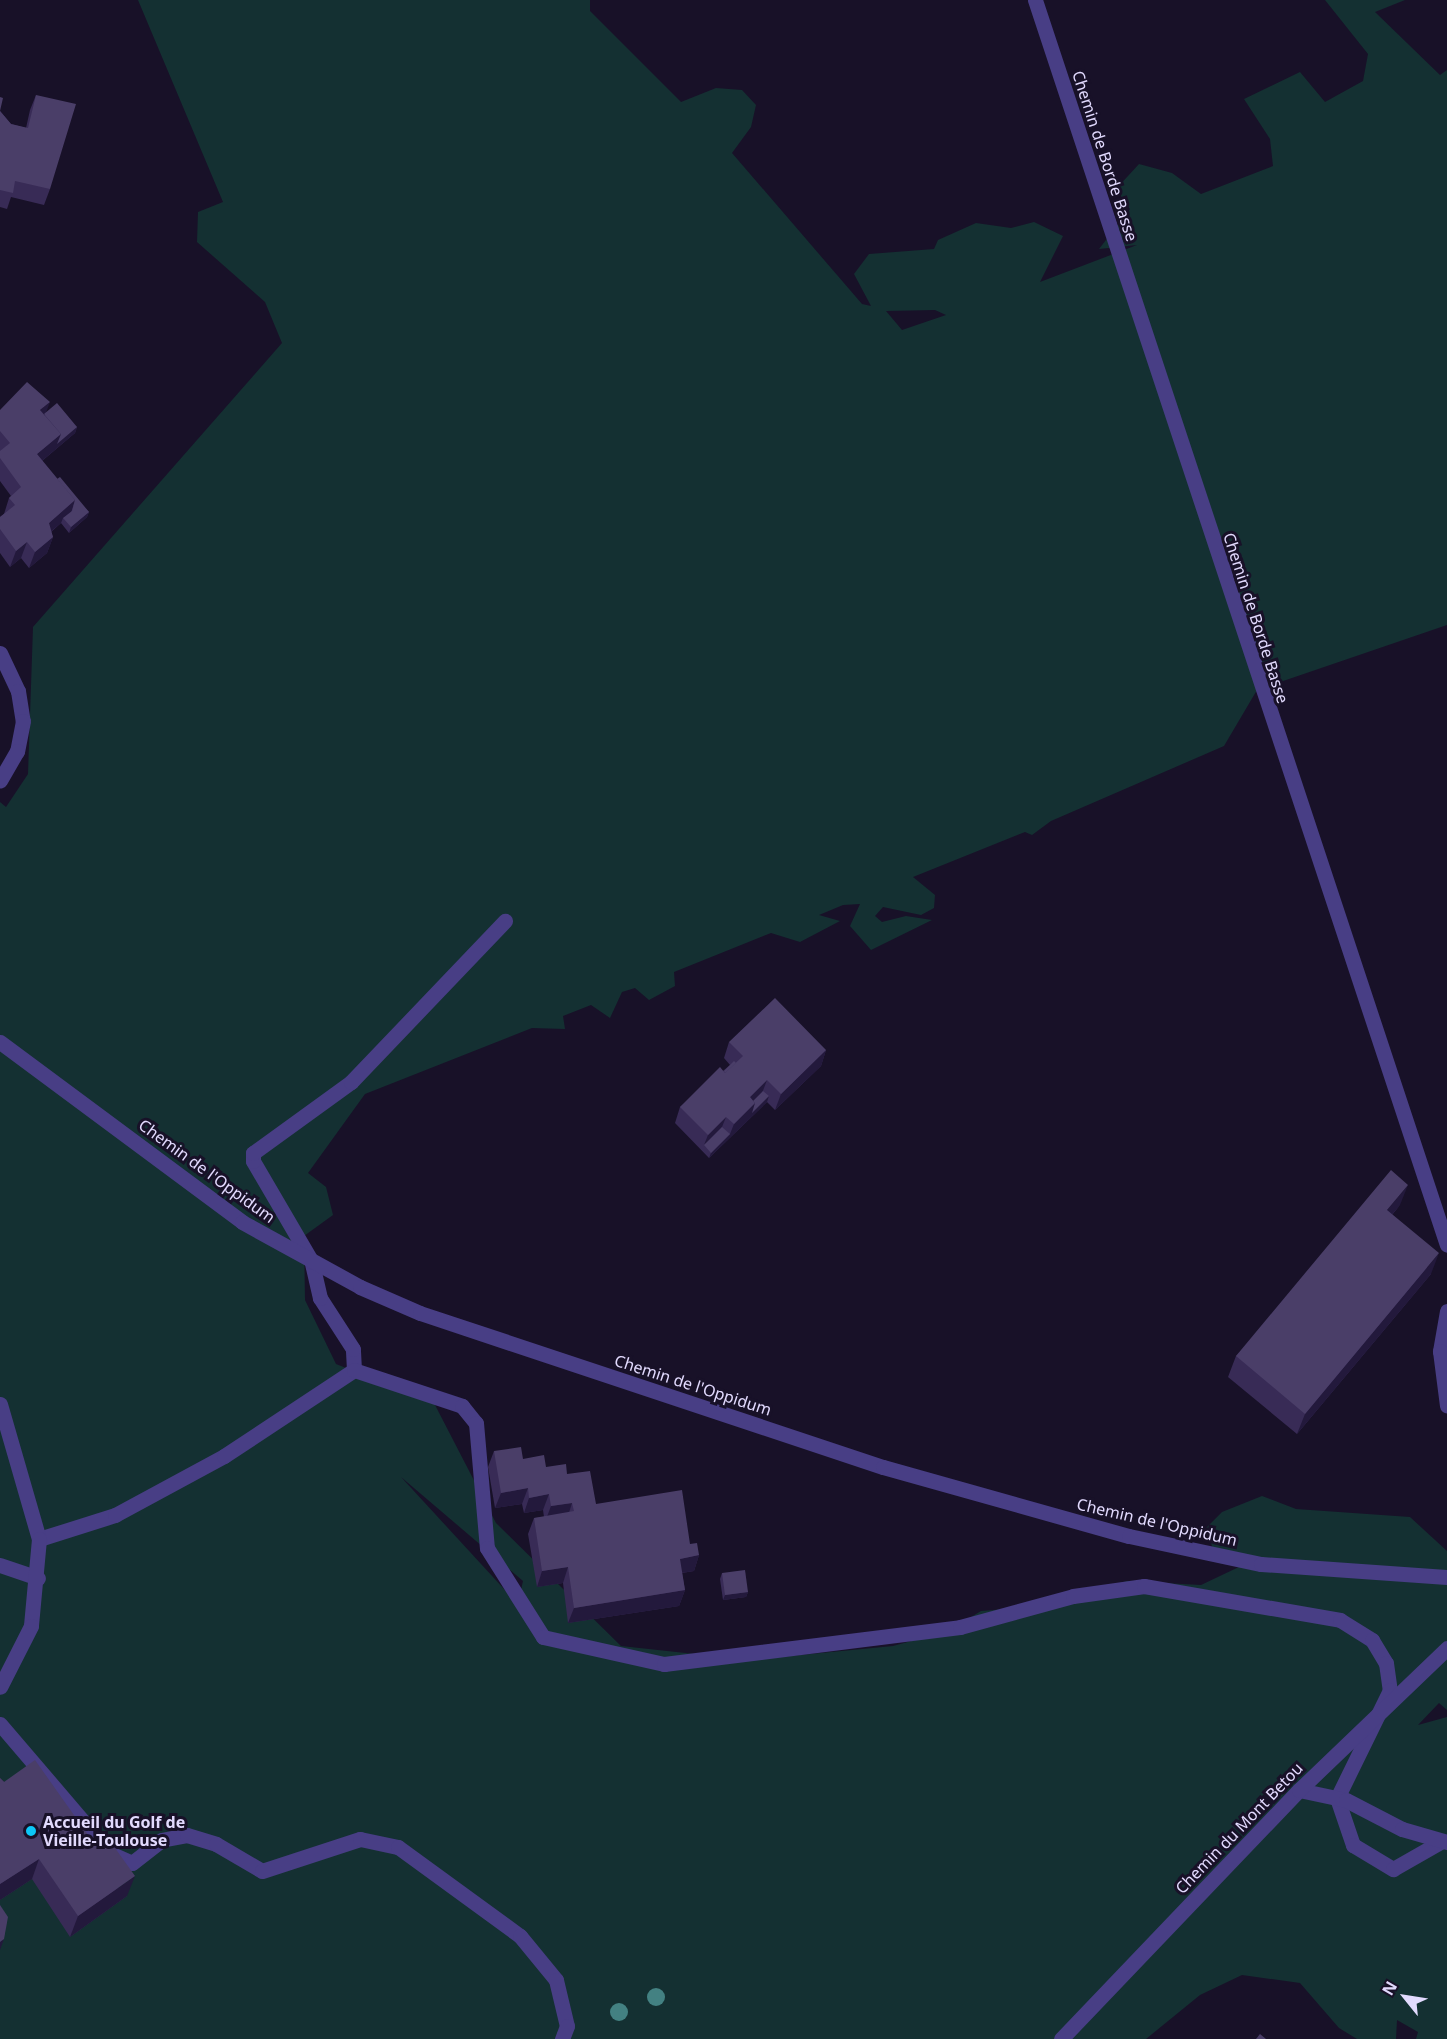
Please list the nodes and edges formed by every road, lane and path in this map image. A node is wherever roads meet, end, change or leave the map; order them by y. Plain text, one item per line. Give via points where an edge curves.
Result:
1 (1035, 0) edge
2 (0, 653) edge
3 (0, 780) edge
4 (505, 921) dead end
5 (0, 1042) edge
6 (1447, 1245) edge
7 (312, 1262) junction
8 (1447, 1311) edge
9 (354, 1370) junction
10 (0, 1404) edge
11 (1447, 1406) edge
12 (39, 1539) junction
13 (0, 1565) edge
14 (1447, 1577) edge
15 (38, 1578) junction
16 (1447, 1648) edge
17 (0, 1687) edge
18 (1376, 1717) junction
19 (0, 1724) edge
20 (1299, 1790) junction
21 (1337, 1798) junction
22 (1445, 1841) edge
23 (562, 2039) edge
24 (1061, 2039) edge

1 - 6 street, Chemin de Borde Basse
2 - 3 street via 18,691 23,721 17,751
4 - 7 street via 351,1082 253,1153 253,1161
5 - 7 street, Chemin de l'Oppidum via 242,1222
7 - 9 street via 320,1298 353,1349
7 - 14 street, Chemin de l'Oppidum via 420,1313 1002,1503 1261,1564
8 - 11 street via 1440,1351
9 - 12 street via 224,1456 116,1515
9 - 18 street via 462,1406 476,1423 487,1548 543,1637 664,1664 960,1627 1073,1596 1144,1586 1340,1620 1372,1640 1386,1663 1390,1690
10 - 12 street
12 - 15 street
13 - 15 street
15 - 17 street via 31,1626
16 - 18 street, Chemin du Mont Betou
18 - 20 street, Chemin du Mont Betou
18 - 21 street
19 - 23 street via 110,1853 132,1863 161,1840 187,1835 216,1844 262,1871 360,1839 398,1847 520,1936 556,1980 567,2026
20 - 21 street
20 - 24 street, Chemin du Mont Betou
21 - 22 street via 1402,1829
21 - 22 street via 1353,1845 1393,1869

